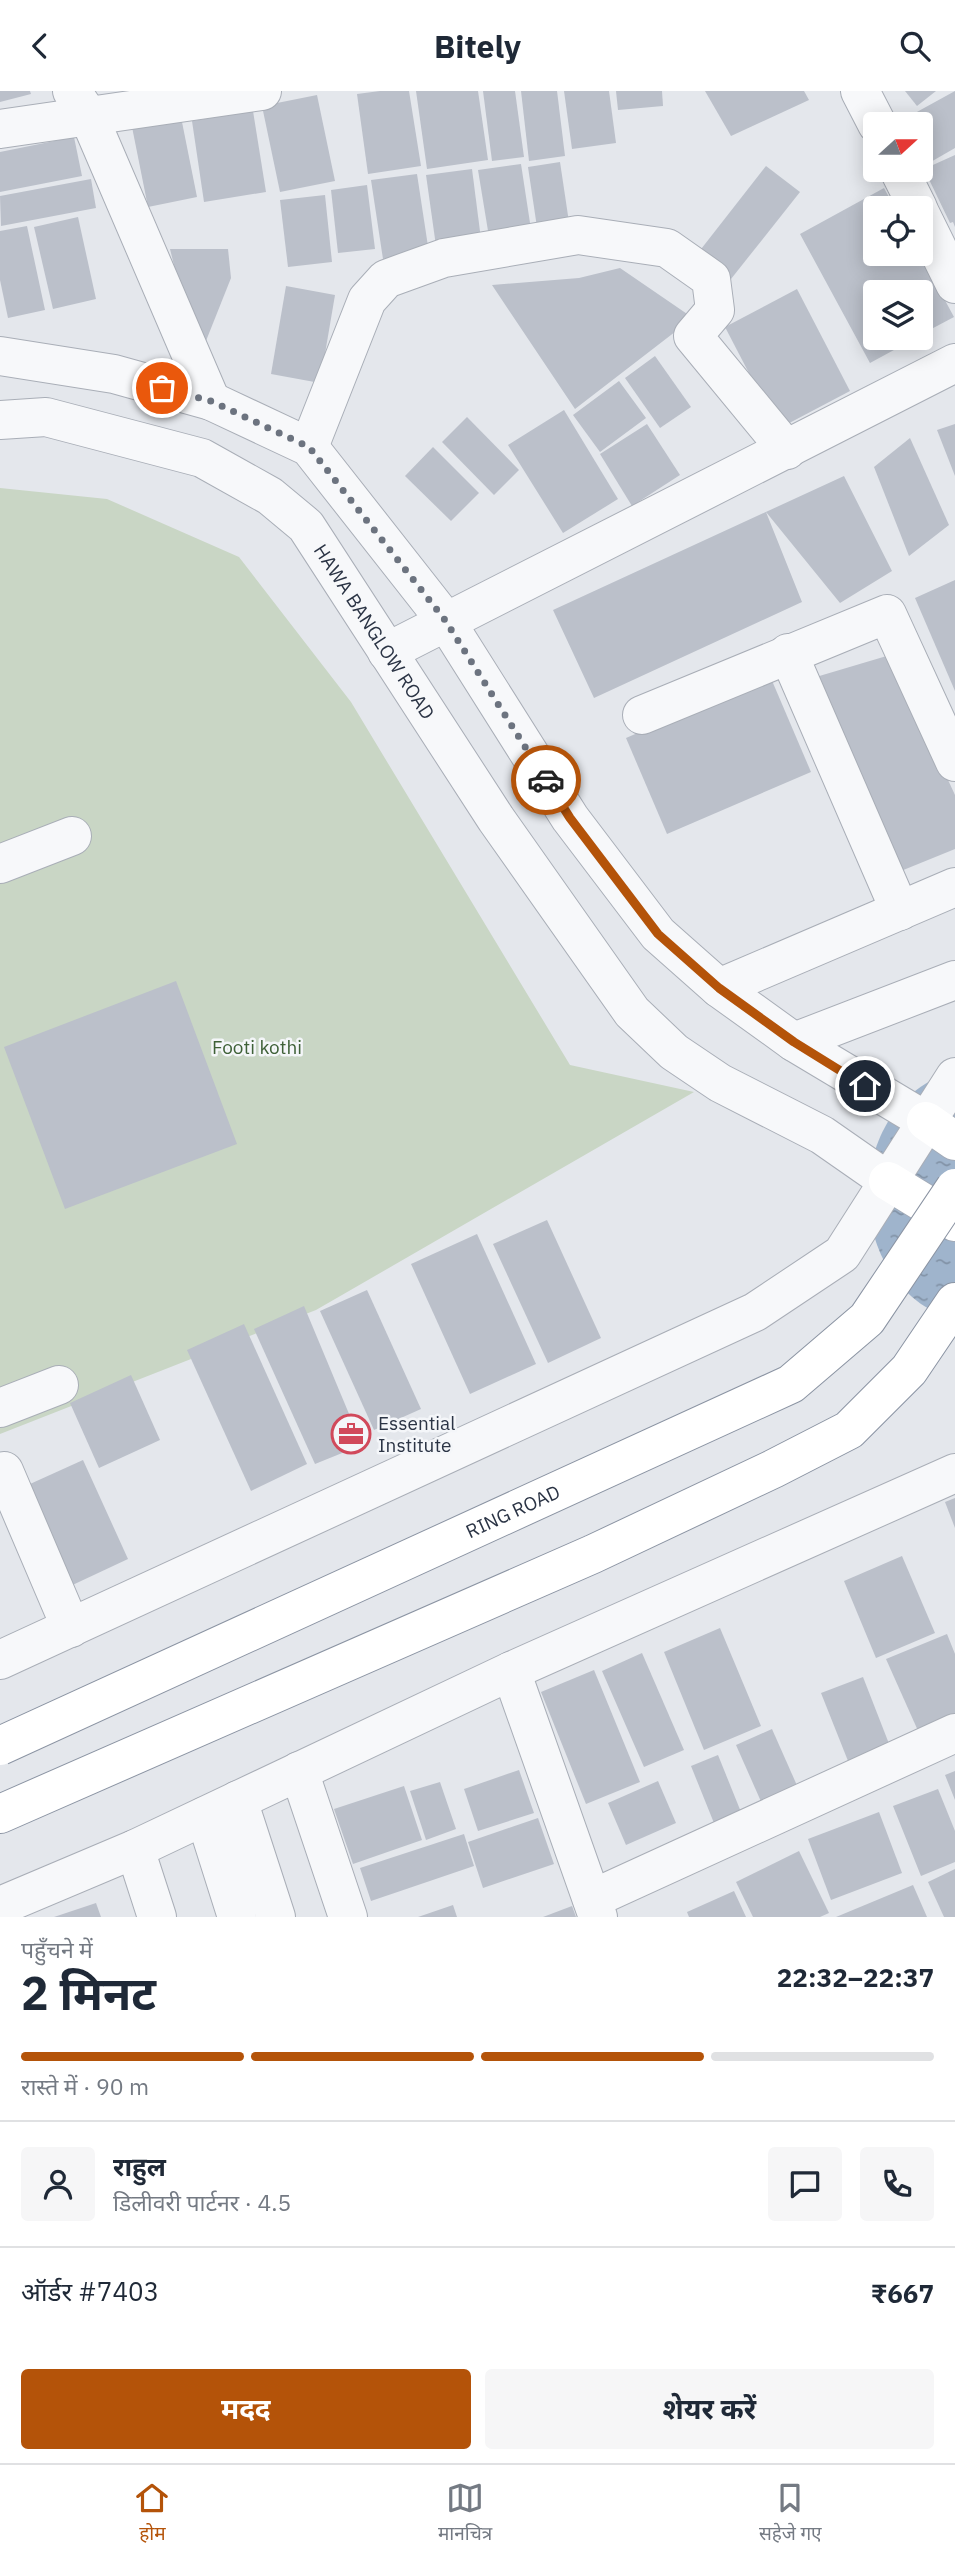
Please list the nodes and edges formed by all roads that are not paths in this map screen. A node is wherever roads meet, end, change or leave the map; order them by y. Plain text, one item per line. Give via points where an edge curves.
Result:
1 (262, 91) edge
2 (860, 91) edge
3 (80, 104) edge
4 (871, 112) edge
5 (0, 129) edge
6 (933, 239) edge
7 (955, 284) edge
8 (0, 356) edge
9 (955, 363) edge
10 (211, 401) junction
11 (0, 420) edge
12 (309, 447) junction
13 (787, 450) junction
14 (445, 620) junction
15 (387, 652) junction
16 (788, 653) junction
17 (642, 715) dead end
18 (955, 762) edge
19 (72, 836) dead end
20 (0, 864) edge
21 (955, 887) edge
22 (900, 911) junction
23 (955, 980) edge
24 (719, 988) junction
25 (794, 1042) junction
26 (955, 1077) edge
27 (940, 1131) edge
28 (888, 1181) junction
29 (955, 1188) edge
30 (955, 1223) edge
31 (955, 1302) edge
32 (60, 1385) dead end
33 (0, 1408) edge
34 (4, 1471) dead end
35 (955, 1473) edge
36 (71, 1628) junction
37 (0, 1660) edge
38 (511, 1671) junction
39 (955, 1733) edge
40 (0, 1746) edge
41 (299, 1771) junction
42 (222, 1808) junction
43 (0, 1814) edge
44 (135, 1849) junction
45 (0, 1906) edge
46 (595, 1908) edge
47 (157, 1917) edge
48 (237, 1917) edge
49 (276, 1917) edge
50 (348, 1917) edge

1 - 3 street
2 - 4 street
3 - 5 street
3 - 10 street
6 - 7 street
8 - 10 street via 114,374
9 - 13 street
10 - 12 street
11 - 15 street, HAWA BANGLOW ROAD via 46,417 145,441 202,458 270,496 306,526
12 - 13 street via 367,300 386,279 444,258 578,235 667,248 711,279 715,310 692,336
12 - 14 street
13 - 14 street
14 - 15 street
14 - 24 street via 570,818 658,934
15 - 28 street, HAWA BANGLOW ROAD via 496,819 632,1012 674,1052 720,1083 822,1135
16 - 17 street
16 - 18 street via 887,614
16 - 22 street
19 - 20 street
21 - 22 street
22 - 24 street
23 - 25 street
24 - 25 street
25 - 27 street
26 - 27 street
27 - 28 street
28 - 30 main road
28 - 36 street via 842,1254 755,1312
29 - 40 main road, RING ROAD, bridge via 867,1319 791,1384
31 - 43 main road via 908,1370 849,1430 593,1554
32 - 33 street
34 - 36 street
35 - 38 street
36 - 37 street
38 - 41 street
38 - 46 street
39 - 46 street
41 - 42 street
41 - 50 street
42 - 44 street
42 - 48 street
42 - 49 street
44 - 45 street
44 - 47 street

